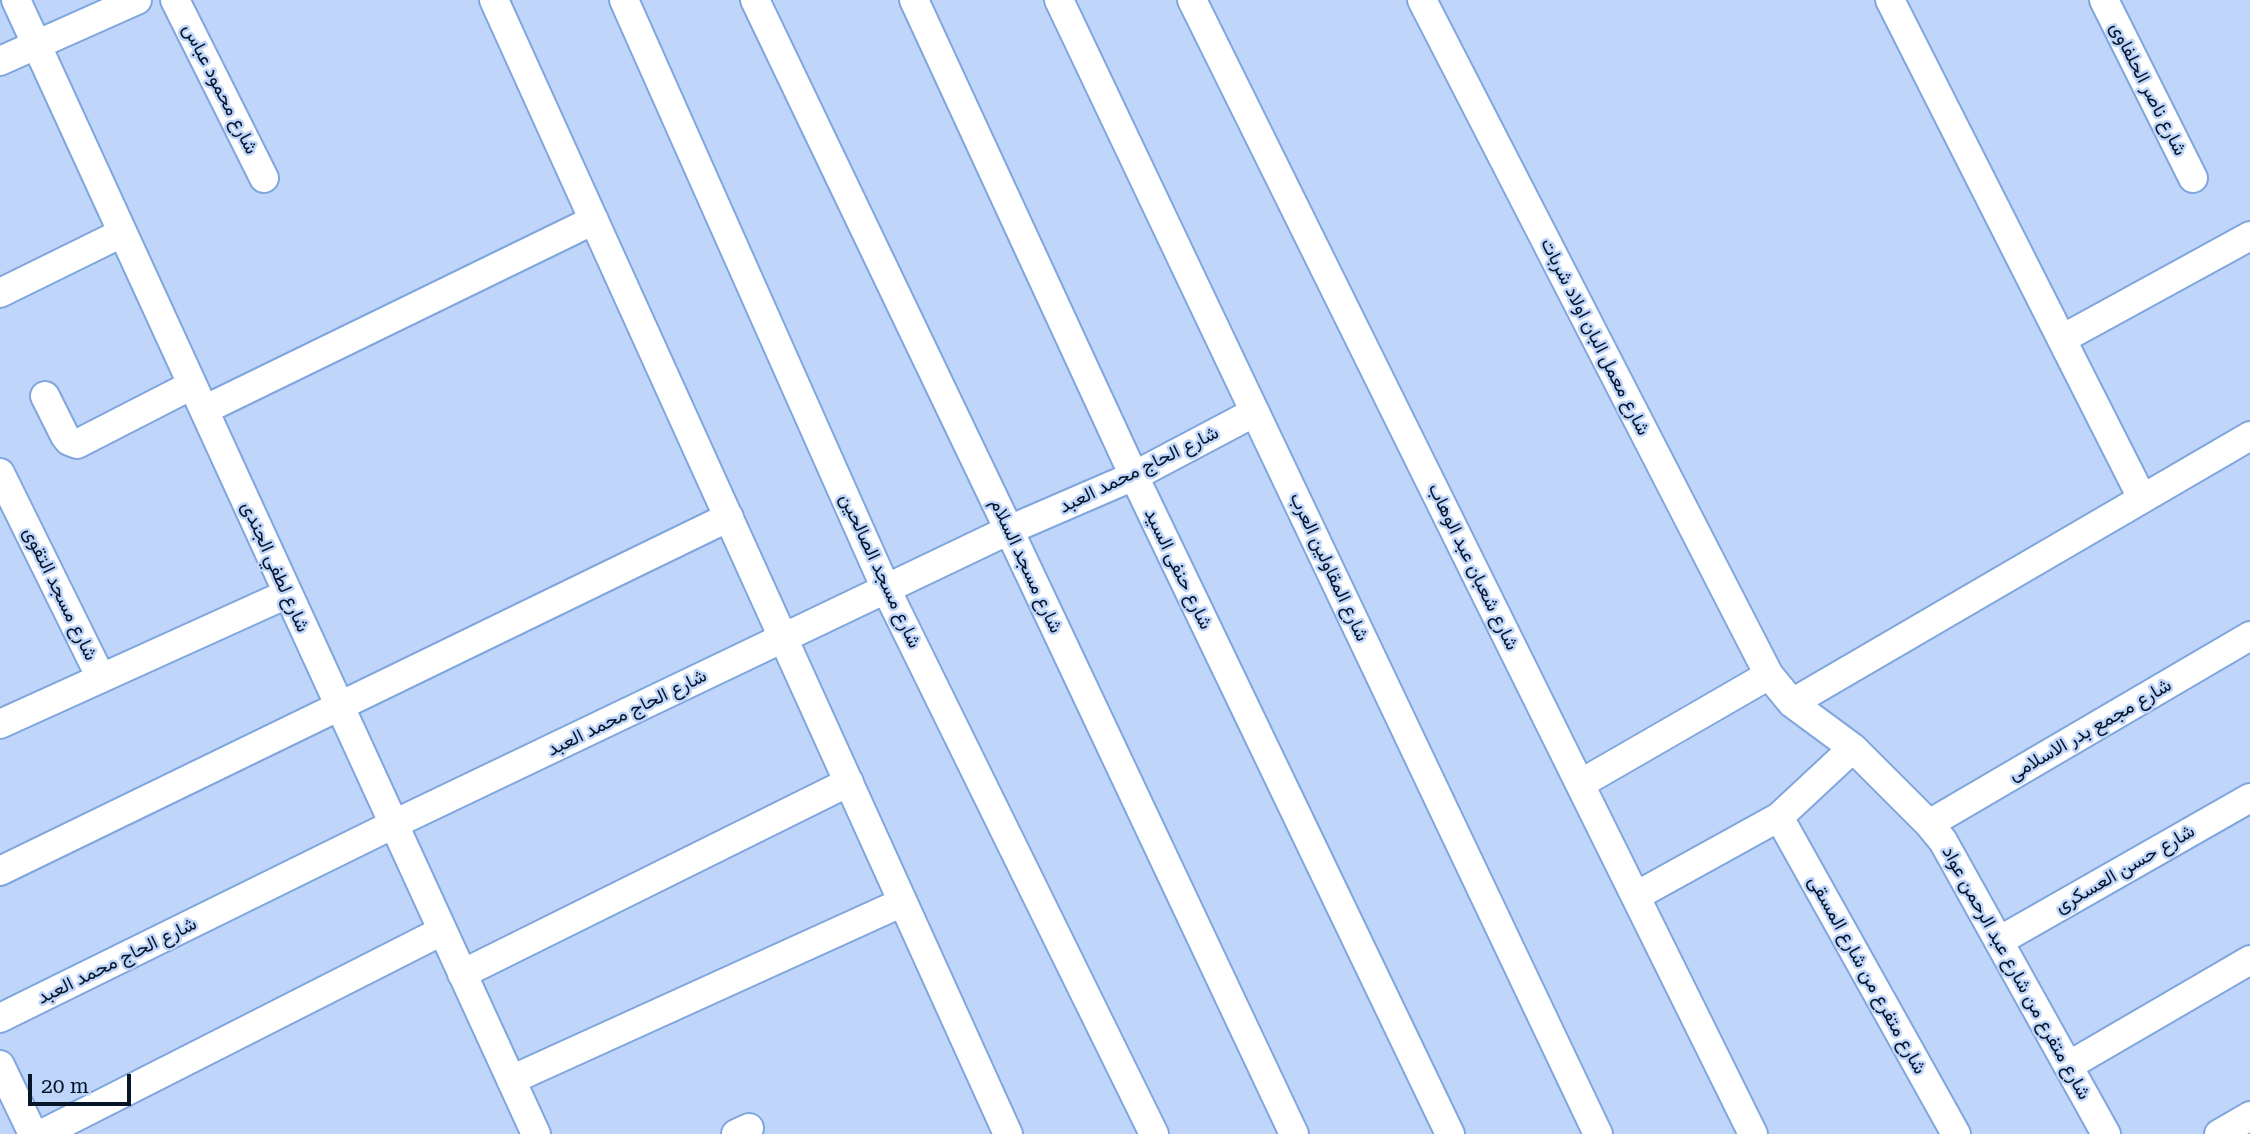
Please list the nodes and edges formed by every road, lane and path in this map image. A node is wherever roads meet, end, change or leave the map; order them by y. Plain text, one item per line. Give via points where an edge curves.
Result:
1 (16, 0) edge
2 (138, 0) edge
3 (175, 0) edge
4 (494, 0) edge
5 (624, 0) edge
6 (755, 0) edge
7 (914, 0) edge
8 (1059, 0) edge
9 (1192, 0) edge
10 (1422, 0) edge
11 (1890, 0) edge
12 (2104, 0) edge
13 (35, 45) junction
14 (0, 61) edge
15 (264, 178) dead end
16 (2193, 178) dead end
17 (594, 220) junction
18 (122, 233) junction
19 (2250, 236) edge
20 (0, 293) edge
21 (2062, 339) junction
22 (45, 396) dead end
23 (198, 397) junction
24 (1255, 412) junction
25 (2250, 436) edge
26 (0, 473) edge
27 (1134, 477) junction
28 (2142, 498) junction
29 (729, 517) junction
30 (1010, 530) junction
31 (886, 589) junction
32 (287, 594) junction
33 (2250, 636) edge
34 (783, 638) junction
35 (1769, 675) junction
36 (101, 678) junction
37 (1792, 703) junction
38 (338, 705) junction
39 (0, 724) edge
40 (1853, 748) junction
41 (849, 782) junction
42 (1580, 784) junction
43 (2250, 798) edge
44 (1779, 817) junction
45 (394, 824) junction
46 (1929, 824) junction
47 (0, 871) edge
48 (1636, 896) junction
49 (903, 902) junction
50 (442, 931) junction
51 (1999, 941) junction
52 (2250, 960) edge
53 (462, 974) junction
54 (0, 1018) edge
55 (0, 1065) edge
56 (2068, 1066) junction
57 (511, 1080) junction
58 (2250, 1116) edge
59 (33, 1134) edge
60 (42, 1134) edge
61 (536, 1134) edge
62 (1008, 1134) edge
63 (1154, 1134) edge
64 (1294, 1134) edge
65 (1450, 1134) edge
66 (1598, 1134) edge
67 (1753, 1134) edge
68 (1956, 1134) edge
69 (2106, 1134) edge
70 (2219, 1134) edge

1 - 13 street, شارع لطفي الجندى
2 - 13 street
3 - 15 street, شارع محمود عباس
4 - 17 street
5 - 31 street, شارع مسجد الصالحين
6 - 30 street, شارع مسجد السلام
7 - 27 street, شارع حنفى السيد
8 - 24 street, شارع المقاولين العرب
9 - 42 street, شارع شعبان عبد الوهاب
10 - 35 street, شارع معمل البان اولاد شربات
11 - 21 street
12 - 16 street, شارع ناصر الحلفاوى
13 - 14 street
13 - 18 street, شارع لطفي الجندى
17 - 23 street
17 - 29 street
18 - 20 street
18 - 23 street, شارع لطفي الجندى
19 - 21 street
21 - 28 street
22 - 23 street via 65,436 77,444
23 - 32 street, شارع لطفي الجندى
24 - 27 street, شارع الحاج محمد العبد
24 - 66 street, شارع المقاولين العرب
25 - 28 street
26 - 36 street, شارع مسجد التقوى
27 - 30 street, شارع الحاج محمد العبد
27 - 65 street, شارع حنفى السيد
28 - 37 street
29 - 34 street
29 - 38 street
30 - 31 street, شارع الحاج محمد العبد
30 - 64 street, شارع مسجد السلام
31 - 34 street, شارع الحاج محمد العبد
31 - 63 street, شارع مسجد الصالحين
32 - 36 street
32 - 38 street, شارع لطفي الجندى
33 - 46 street, شارع مجمع بدر الاسلامى
34 - 41 street
34 - 45 street, شارع الحاج محمد العبد
35 - 37 street, شارع متفرع من شارع عبد الرحمن عواد
35 - 42 street
36 - 39 street
37 - 40 street, شارع متفرع من شارع عبد الرحمن عواد
38 - 45 street, شارع لطفي الجندى
38 - 47 street
40 - 44 street
40 - 46 street, شارع متفرع من شارع عبد الرحمن عواد
41 - 49 street
41 - 53 street
42 - 48 street, شارع شعبان عبد الوهاب
43 - 51 street, شارع حسن العسكرى
44 - 48 street
44 - 68 street, شارع متفرع من شارع المسقى
45 - 50 street, شارع لطفي الجندى
45 - 54 street, شارع الحاج محمد العبد
46 - 51 street, شارع متفرع من شارع عبد الرحمن عواد via 1956,862
48 - 67 street, شارع شعبان عبد الوهاب
49 - 57 street
49 - 62 street
50 - 53 street, شارع لطفي الجندى
50 - 60 street
51 - 56 street, شارع متفرع من شارع عبد الرحمن عواد
52 - 56 street
53 - 57 street, شارع لطفي الجندى
55 - 59 street
56 - 69 street, شارع متفرع من شارع عبد الرحمن عواد
57 - 61 street, شارع لطفي الجندى
58 - 70 street

